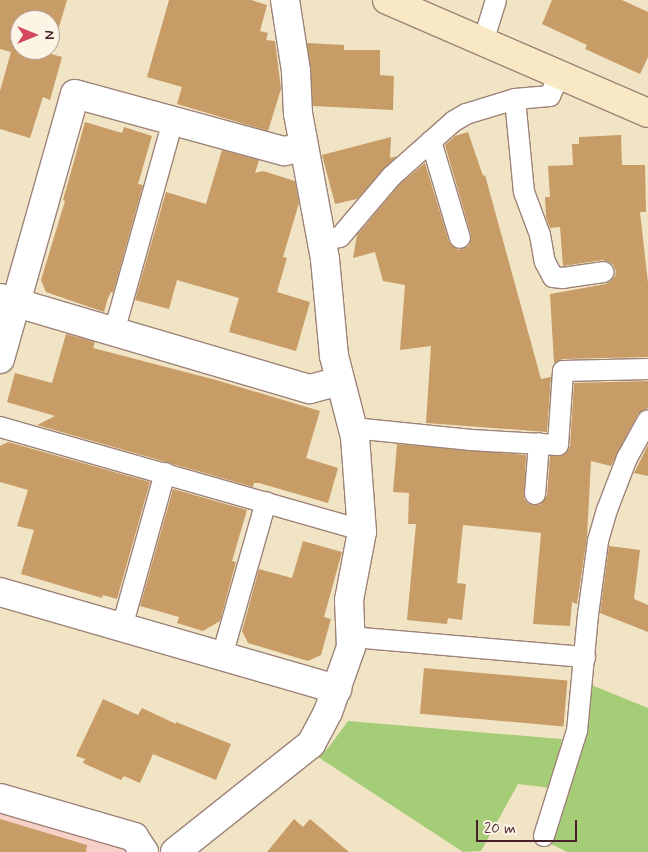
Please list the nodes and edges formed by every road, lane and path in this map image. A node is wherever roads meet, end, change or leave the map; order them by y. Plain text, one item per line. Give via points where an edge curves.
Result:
1 (285, 0) edge
2 (386, 0) edge
3 (496, 0) edge
4 (483, 42) junction
5 (560, 75) junction
6 (515, 100) junction
7 (648, 113) edge
8 (173, 122) junction
9 (431, 141) junction
10 (304, 147) junction
11 (460, 238) dead end
12 (322, 241) junction
13 (604, 272) dead end
14 (8, 301) edge
15 (114, 332) junction
16 (0, 359) edge
17 (648, 369) edge
18 (340, 381) junction
19 (648, 420) edge
20 (0, 427) edge
21 (353, 428) junction
22 (539, 443) junction
23 (165, 473) junction
24 (535, 494) dead end
25 (266, 502) junction
26 (362, 530) junction
27 (0, 592) edge
28 (122, 627) junction
29 (350, 637) junction
30 (222, 656) junction
31 (585, 657) junction
32 (336, 689) junction
33 (0, 798) edge
34 (544, 836) dead end
35 (144, 852) edge
36 (175, 852) edge

1 - 10 street
2 - 4 street
3 - 4 lane
4 - 5 street
5 - 6 lane via 550,96
5 - 7 street
6 - 9 lane via 466,114
6 - 13 lane via 524,192 549,270 553,277 563,278
8 - 10 street via 284,151
8 - 14 street via 75,94
8 - 15 lane
9 - 11 lane
9 - 12 lane via 392,176 340,237
10 - 12 street
12 - 18 street via 329,318
14 - 15 street
14 - 16 street
15 - 18 street via 310,389
17 - 22 lane via 563,371 558,445
18 - 21 street
19 - 31 lane via 628,458 598,541
20 - 23 lane
21 - 22 lane
21 - 26 street
22 - 24 lane
23 - 25 lane
23 - 28 lane
25 - 26 lane
25 - 30 lane
26 - 29 street via 349,600
27 - 28 street
28 - 30 street
29 - 31 lane
29 - 32 street via 350,647
30 - 32 street
31 - 34 lane via 578,731
32 - 36 street via 311,744
33 - 35 street via 134,837

